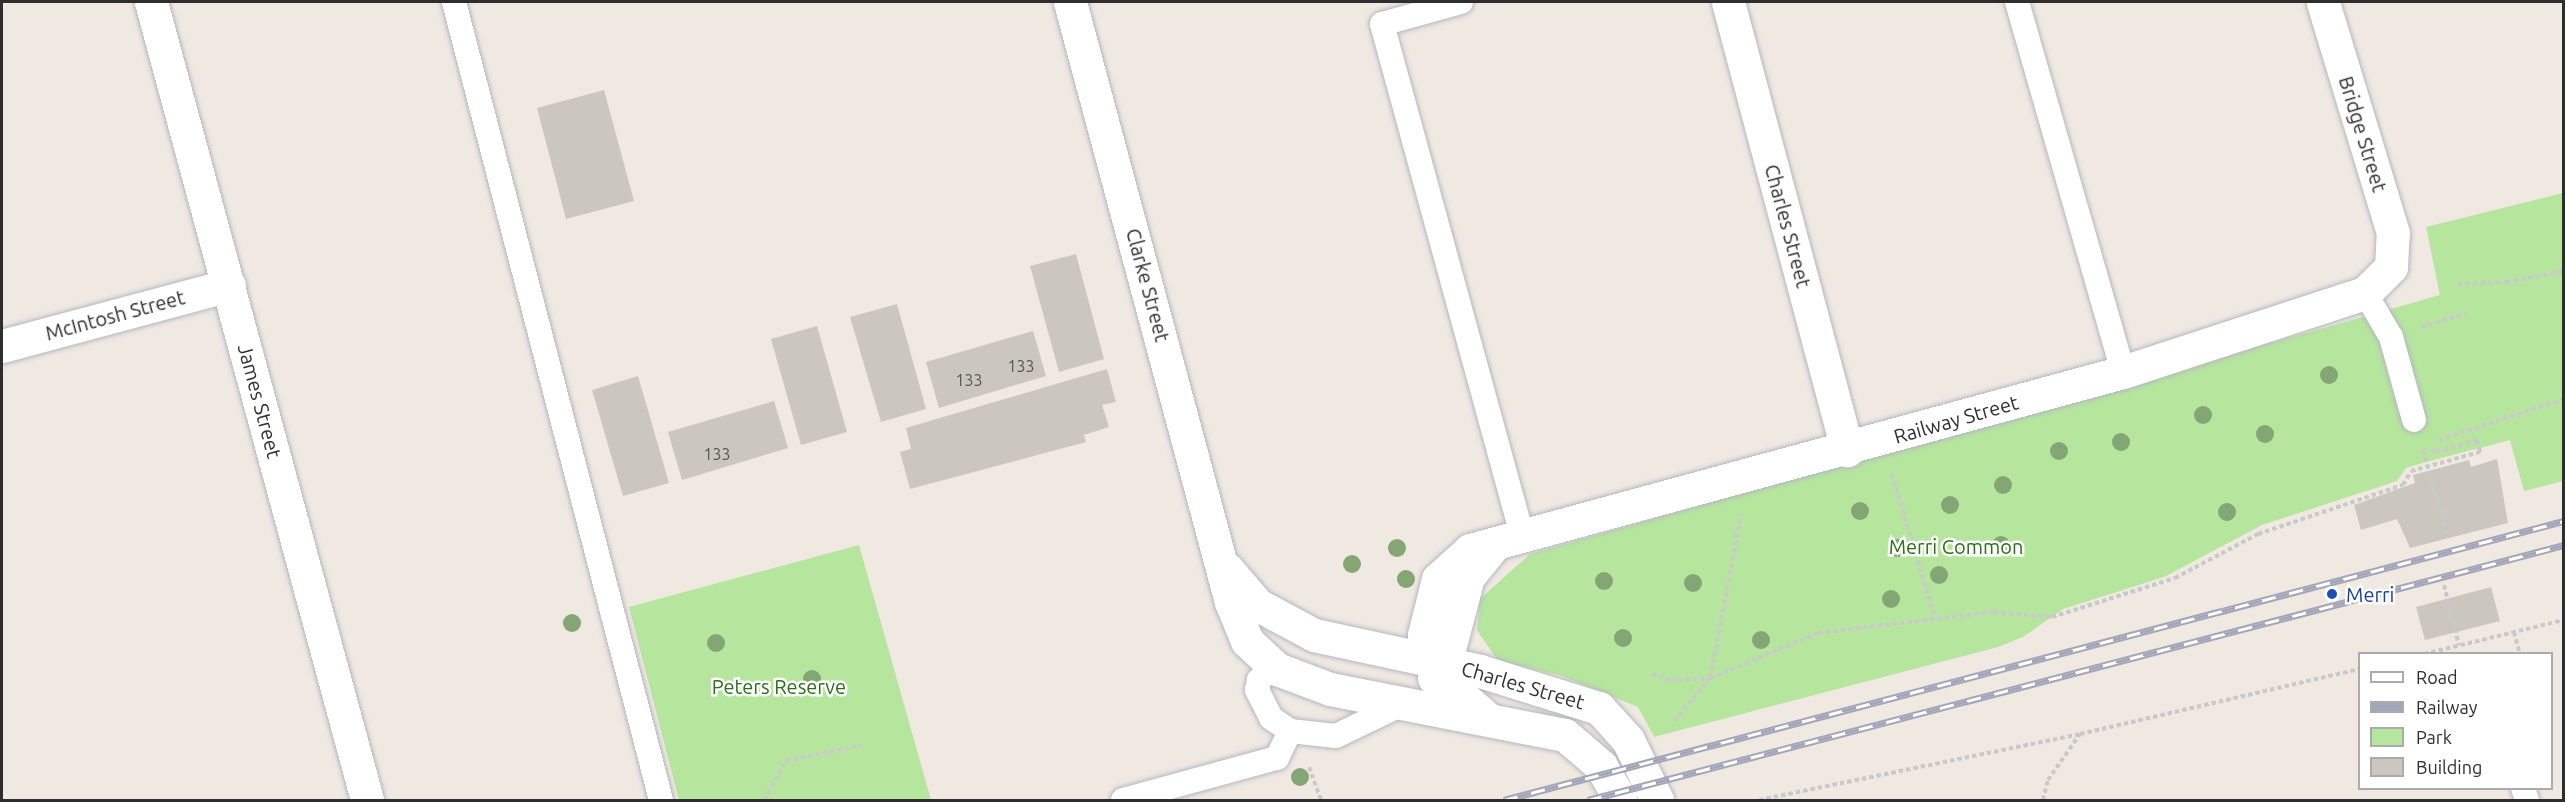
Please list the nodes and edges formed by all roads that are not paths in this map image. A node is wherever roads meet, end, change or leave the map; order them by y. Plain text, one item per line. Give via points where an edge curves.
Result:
1 (151, 2) edge
2 (454, 2) edge
3 (1070, 2) edge
4 (1461, 2) edge
5 (1728, 2) edge
6 (2017, 2) edge
7 (2323, 2) edge
8 (2391, 267) joint
9 (229, 285) junction
10 (2365, 293) junction
11 (2, 346) edge
12 (2123, 372) junction
13 (2414, 420) dead end
14 (1848, 450) junction
15 (1514, 537) junction
16 (1225, 568) junction
17 (1326, 639) junction
18 (1443, 663) junction
19 (1273, 666) junction
20 (1400, 705) junction
21 (1487, 718) junction
22 (1290, 731) junction
23 (367, 801) edge
24 (661, 801) edge
25 (1123, 801) edge
26 (1621, 801) edge
27 (1657, 801) edge

1 - 9 street, James Street
2 - 24 lane
3 - 16 street, Clarke Street
4 - 15 lane via 1382,24
5 - 14 street, Charles Street
6 - 12 lane
7 - 8 street, Bridge Street via 2393,233
8 - 10 street, Railway Street
9 - 11 street, McIntosh Street
9 - 23 street, James Street
10 - 12 street, Railway Street
10 - 13 lane via 2391,337
12 - 14 street, Railway Street
14 - 15 street, Railway Street
15 - 18 street, Railway Street via 1460,556 1434,587 1424,635
16 - 17 street, Clarke Street via 1258,605
16 - 19 street, Clarke Street via 1242,632
17 - 18 street, Clarke Street
17 - 19 street via 1298,648
18 - 20 street via 1431,682
18 - 21 street, Railway Street via 1457,692
18 - 27 street, Charles Street via 1545,688 1599,708 1623,733
19 - 20 street, Clarke Street via 1330,689
19 - 22 lane via 1259,680 1257,690 1271,718
20 - 21 street, Charles Street
20 - 22 lane via 1345,734 1314,737
21 - 26 street, Charles Street via 1552,731 1574,741 1601,766
22 - 25 lane via 1277,758

